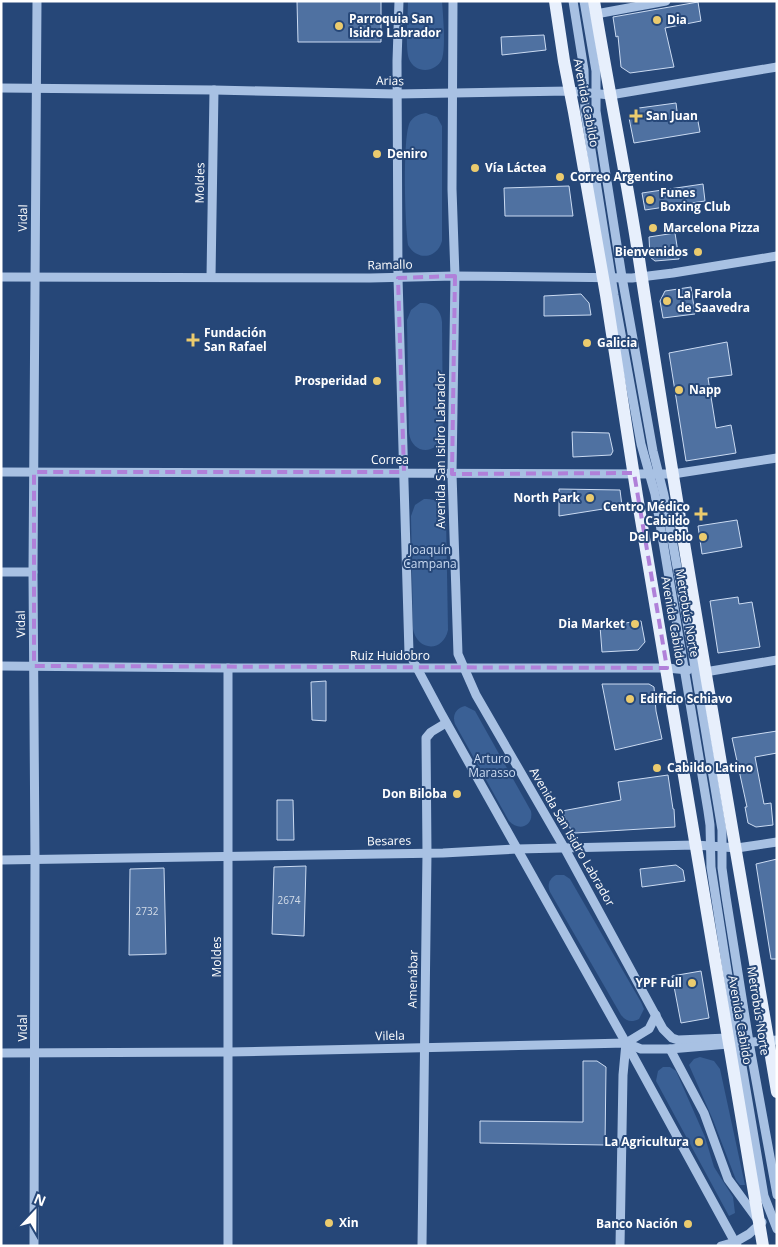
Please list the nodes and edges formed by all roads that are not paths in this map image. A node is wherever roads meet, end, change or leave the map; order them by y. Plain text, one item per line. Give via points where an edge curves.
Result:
1 (37, 1) edge
2 (399, 1) edge
3 (453, 1) edge
4 (555, 1) edge
5 (573, 1) edge
6 (584, 1) edge
7 (594, 1) edge
8 (666, 1) edge
9 (596, 14) junction
10 (777, 67) edge
11 (1, 88) edge
12 (37, 88) junction
13 (214, 90) junction
14 (570, 91) junction
15 (452, 93) junction
16 (585, 93) junction
17 (397, 94) junction
18 (596, 94) junction
19 (610, 95) junction
20 (777, 256) edge
21 (1, 276) edge
22 (34, 276) junction
23 (455, 276) junction
24 (211, 277) junction
25 (641, 277) junction
26 (398, 278) junction
27 (607, 278) junction
28 (622, 278) junction
29 (777, 458) edge
30 (1, 472) edge
31 (34, 472) junction
32 (404, 472) junction
33 (452, 474) junction
34 (634, 474) junction
35 (649, 474) junction
36 (659, 474) junction
37 (673, 474) junction
38 (1, 572) edge
39 (33, 572) junction
40 (777, 660) edge
41 (1, 666) edge
42 (34, 666) junction
43 (462, 667) junction
44 (228, 668) junction
45 (417, 668) junction
46 (667, 668) junction
47 (684, 669) junction
48 (700, 671) junction
49 (446, 723) junction
50 (777, 842) edge
51 (696, 846) junction
52 (711, 847) junction
53 (722, 847) junction
54 (737, 848) junction
55 (565, 849) junction
56 (517, 850) junction
57 (427, 853) junction
58 (229, 856) junction
59 (35, 859) junction
60 (1, 860) edge
61 (656, 1015) junction
62 (772, 1040) edge
63 (732, 1042) junction
64 (749, 1042) junction
65 (626, 1043) junction
66 (424, 1048) junction
67 (670, 1049) junction
68 (229, 1052) junction
69 (1, 1053) edge
70 (35, 1053) junction
71 (777, 1092) edge
72 (777, 1195) edge
73 (770, 1219) edge
74 (777, 1229) edge
75 (736, 1244) edge
76 (34, 1246) edge
77 (228, 1246) edge
78 (422, 1246) edge
79 (620, 1246) edge
80 (721, 1246) edge
81 (763, 1246) edge

1 - 12 street, Vidal
2 - 17 street
3 - 15 street, Avenida San Isidro Labrador
4 - 14 main road, Avenida Cabildo
5 - 16 street, Metrobús Norte via 582,48
6 - 18 street, Metrobús Norte via 596,71
7 - 9 main road, Avenida Cabildo
8 - 9 street
9 - 19 main road, Avenida Cabildo
10 - 19 street, Arias
11 - 12 street, Arias
12 - 13 street, Arias
12 - 22 street, Vidal
13 - 17 street, Arias
13 - 24 street, Moldes
14 - 15 street, Arias
14 - 16 street, Arias
14 - 27 main road, Avenida Cabildo
15 - 17 street, Arias
15 - 23 street, Avenida San Isidro Labrador
16 - 18 street, Arias
16 - 27 street, Metrobús Norte
17 - 26 street
18 - 19 street, Arias
18 - 28 street, Metrobús Norte
19 - 25 main road, Avenida Cabildo
20 - 25 street, Ramallo
21 - 22 street, Ramallo
22 - 24 street, Ramallo
22 - 31 street, Vidal
23 - 26 street, Ramallo
23 - 27 street, Ramallo
23 - 33 street, Avenida San Isidro Labrador
24 - 26 street, Ramallo
25 - 28 street, Ramallo
25 - 37 main road, Avenida Cabildo
26 - 32 street
27 - 28 street, Ramallo
27 - 34 main road, Avenida Cabildo
27 - 35 street, Metrobús Norte via 640,444
28 - 36 street, Metrobús Norte
29 - 37 street, Correa
30 - 31 street, Correa
31 - 32 street, Correa
31 - 39 street, Vidal
32 - 33 street, Correa
32 - 45 street via 410,653
33 - 34 street, Correa
33 - 43 street, Avenida San Isidro Labrador via 458,654
34 - 35 street, Correa
34 - 46 main road, Avenida Cabildo
35 - 36 street, Correa
35 - 47 street, Metrobús Norte
36 - 37 street, Correa
36 - 48 street, Metrobús Norte
37 - 48 main road, Avenida Cabildo
38 - 39 street
39 - 42 street, Vidal
40 - 48 street, Ruiz Huidobro
41 - 42 street, Ruiz Huidobro
42 - 44 street, Ruiz Huidobro
42 - 59 street, Vidal
43 - 45 street, Ruiz Huidobro
43 - 46 street, Ruiz Huidobro
43 - 55 street, Avenida San Isidro Labrador
44 - 45 street, Ruiz Huidobro
44 - 58 street, Moldes
45 - 49 street
46 - 47 street, Ruiz Huidobro
46 - 51 main road, Avenida Cabildo
47 - 48 street, Ruiz Huidobro
47 - 52 street, Metrobús Norte
48 - 53 street, Metrobús Norte
48 - 54 main road, Avenida Cabildo
49 - 56 street
49 - 57 street, Amenábar via 426,738
50 - 54 street, Besares
51 - 52 street, Besares
51 - 55 street, Besares
51 - 63 main road, Avenida Cabildo
52 - 53 street, Besares
52 - 63 street, Metrobús Norte
53 - 54 street, Besares
53 - 64 street, Metrobús Norte via 726,897
54 - 62 main road, Avenida Cabildo
55 - 56 street, Besares
55 - 61 street, Avenida San Isidro Labrador
56 - 57 street, Besares
56 - 65 street
57 - 58 street, Besares
57 - 66 street, Amenábar
58 - 59 street, Besares
58 - 68 street, Moldes
59 - 60 street, Besares
59 - 70 street, Vidal
61 - 63 street, Vilela via 672,1038
61 - 65 street via 649,1029
62 - 64 street, Vilela
62 - 71 main road, Avenida Cabildo
63 - 64 street, Vilela
63 - 67 street, Vilela
63 - 73 main road, Avenida Cabildo
64 - 72 street, Metrobús Norte
65 - 66 street, Vilela
65 - 67 street, Vilela via 641,1049
65 - 75 street
65 - 79 street
66 - 68 street, Vilela
66 - 78 street, Amenábar
67 - 73 street via 704,1113 728,1179
68 - 70 street, Vilela
68 - 77 street, Moldes
69 - 70 street, Vilela
70 - 76 street, Vidal
73 - 74 street
73 - 75 street
73 - 81 main road, Avenida Cabildo
75 - 80 street

